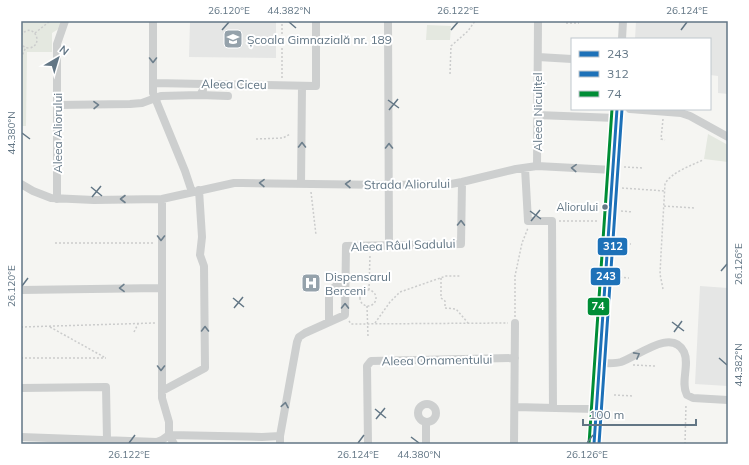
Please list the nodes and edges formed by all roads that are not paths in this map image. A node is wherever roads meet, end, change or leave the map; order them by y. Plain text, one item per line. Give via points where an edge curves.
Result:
1 (65, 21) edge
2 (153, 21) edge
3 (316, 21) edge
4 (388, 21) edge
5 (538, 21) edge
6 (623, 21) edge
7 (622, 38) edge
8 (538, 57) junction
9 (571, 59) edge
10 (152, 83) junction
11 (203, 84) junction
12 (302, 86) junction
13 (200, 95) junction
14 (228, 96) dead end
15 (155, 98) junction
16 (57, 105) junction
17 (617, 110) edge
18 (641, 110) edge
19 (538, 115) junction
20 (616, 118) junction
21 (728, 137) edge
22 (537, 166) junction
23 (525, 168) junction
24 (613, 170) junction
25 (462, 182) junction
26 (21, 184) edge
27 (301, 184) junction
28 (389, 185) junction
29 (196, 191) junction
30 (57, 199) junction
31 (162, 199) junction
32 (390, 246) junction
33 (345, 278) junction
34 (161, 288) junction
35 (21, 290) edge
36 (329, 322) junction
37 (515, 323) road end
38 (515, 358) junction
39 (600, 363) junction
40 (21, 388) edge
41 (162, 391) junction
42 (728, 400) edge
43 (514, 406) junction
44 (553, 408) junction
45 (596, 409) junction
46 (426, 422) dead end
47 (169, 435) junction
48 (21, 437) edge
49 (107, 440) junction
50 (280, 440) edge
51 (174, 444) edge
52 (368, 444) edge
53 (426, 444) edge
54 (514, 444) edge
55 (594, 444) edge

1 - 16 street, Aleea Aliorului via 57,44
2 -> 10 street
3 - 12 street, Aleea Ciceu via 316,86
28 -> 4 street
5 - 8 street, Aleea Niculițel
6 - 7 street
8 - 9 street, Aleea Niculițel
8 - 19 street, Aleea Niculițel
10 - 11 street, Aleea Ciceu
10 - 15 street
11 - 12 street, Aleea Ciceu
11 - 13 street
27 -> 12 street
13 - 14 street
13 - 15 street
16 -> 15 street via 130,104
15 - 29 street
16 - 30 street, Aleea Aliorului
17 - 20 street
18 - 21 street via 677,112
19 - 20 street
19 - 22 street, Aleea Niculițel
20 - 24 street
22 - 23 street, Strada Aliorului
24 -> 22 street, Strada Aliorului
23 - 25 street, Strada Aliorului
23 - 44 street via 528,221 552,221
24 - 39 street
25 - 28 street, Strada Aliorului
32 -> 25 street, Aleea Râul Sadului via 461,244
26 - 30 street via 39,194
28 -> 27 street, Strada Aliorului
27 -> 29 street, Strada Aliorului via 242,183
28 - 32 street
29 - 31 street, Strada Aliorului
41 -> 29 street via 205,368 204,266 200,255 202,237
31 -> 30 street
31 -> 34 street
32 - 33 street, Aleea Râul Sadului via 346,246
33 - 36 street via 329,292
36 -> 33 street, Aleea Râul Sadului via 345,315
34 -> 35 street
34 -> 41 street
50 -> 36 street via 296,342 305,333
37 - 38 street
38 - 43 street
38 - 52 street, Aleea Ornamentului via 371,361 367,366
39 -> 42 street via 619,363 657,344 675,344 685,355 687,394 693,398
39 - 45 street
40 - 49 street via 106,387
41 - 47 street
43 - 44 street
43 - 54 street
44 - 45 street
45 - 55 street
46 - 53 street
47 - 49 street via 157,442
47 - 50 street via 262,437
47 - 51 street
48 - 49 street

